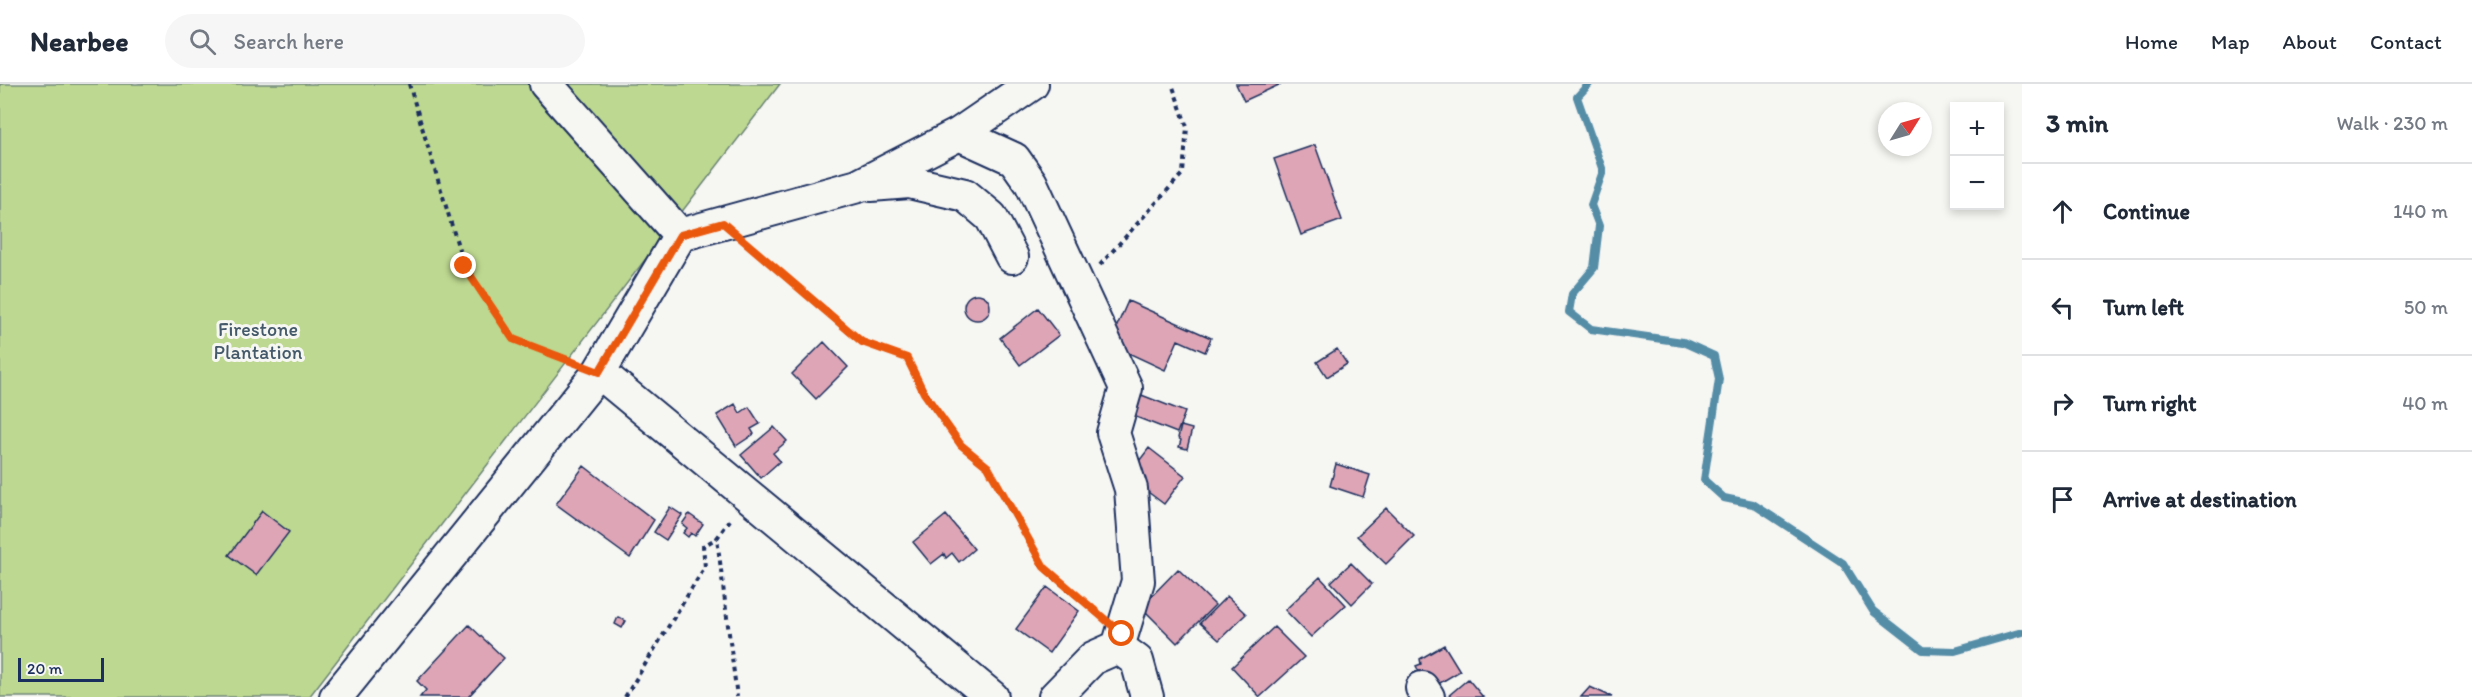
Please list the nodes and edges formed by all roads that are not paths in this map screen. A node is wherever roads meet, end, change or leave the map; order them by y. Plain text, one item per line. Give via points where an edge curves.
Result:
1 (546, 84) edge
2 (1032, 84) edge
3 (959, 134) junction
4 (858, 186) junction
5 (680, 235) junction
6 (1012, 257) dead end
7 (599, 372) junction
8 (1120, 640) junction
9 (336, 697) edge
10 (992, 697) edge
11 (1055, 697) edge
12 (1147, 697) edge

1 - 5 street
2 - 3 street
3 - 4 street
3 - 8 street via 1014,159 1031,183 1126,388 1113,433 1131,489 1138,581
4 - 5 street
4 - 6 street via 909,182 965,195 991,217
5 - 7 street
7 - 9 street
7 - 10 street
8 - 11 street via 1093,658
8 - 12 street via 1137,661

